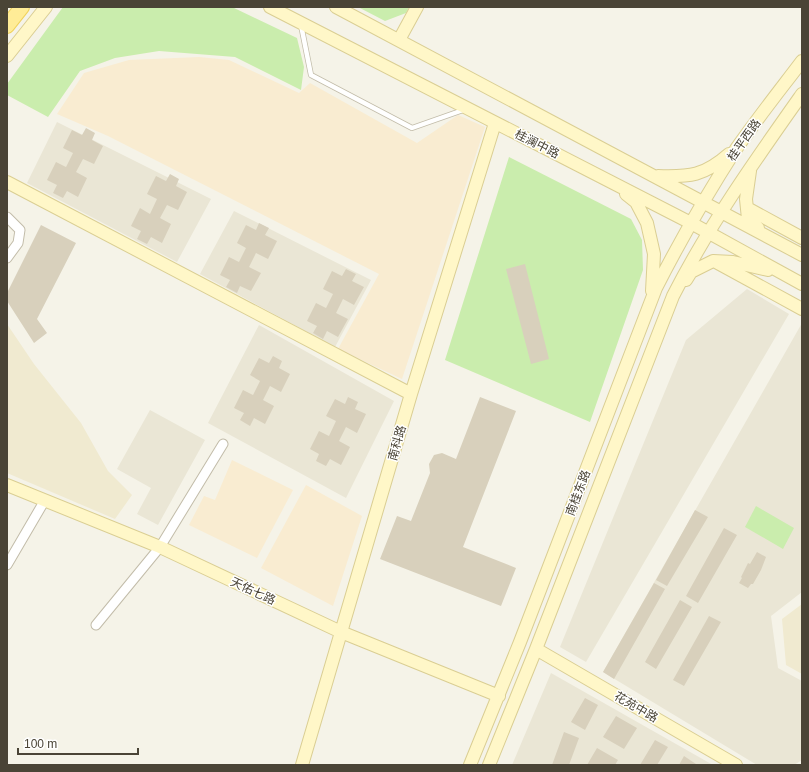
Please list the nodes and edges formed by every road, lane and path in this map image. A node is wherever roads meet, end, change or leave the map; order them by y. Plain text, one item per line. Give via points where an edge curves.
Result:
1 (22, 7) edge
2 (46, 7) edge
3 (270, 7) edge
4 (336, 7) edge
5 (417, 7) edge
6 (40, 12) edge
7 (301, 23) junction
8 (7, 26) edge
9 (399, 40) junction
10 (7, 56) edge
11 (802, 61) edge
12 (802, 94) edge
13 (468, 109) junction
14 (495, 122) junction
15 (739, 146) junction
16 (750, 168) junction
17 (655, 176) junction
18 (7, 182) edge
19 (612, 183) junction
20 (703, 202) junction
21 (747, 208) junction
22 (721, 212) junction
23 (7, 217) edge
24 (691, 223) junction
25 (708, 232) junction
26 (764, 235) junction
27 (802, 238) edge
28 (802, 255) edge
29 (7, 258) edge
30 (713, 261) junction
31 (784, 274) junction
32 (802, 284) edge
33 (651, 300) junction
34 (671, 302) junction
35 (802, 310) edge
36 (411, 394) junction
37 (223, 444) dead end
38 (7, 485) edge
39 (44, 500) junction
40 (160, 547) junction
41 (7, 565) edge
42 (96, 625) dead end
43 (341, 632) junction
44 (536, 649) junction
45 (498, 696) junction
46 (302, 765) edge
47 (470, 765) edge
48 (489, 765) edge
49 (736, 765) edge

1 - 8 main road
2 - 6 main road
3 - 7 main road, 桂澜中路
4 - 9 main road
5 - 9 main road
6 - 10 main road
7 - 13 main road, 桂澜中路
7 - 13 lane via 311,75 412,128
9 - 17 main road
11 - 15 main road, 桂平西路
12 - 16 main road, 桂平西路
13 - 14 main road, 桂澜中路
14 - 19 main road, 桂澜中路
14 - 36 main road, 南科路
15 - 17 main road via 717,165 700,174 679,177
15 - 20 main road, 桂平西路
16 - 21 main road
16 - 22 main road, 桂平西路
17 - 20 main road
18 - 36 main road
19 - 24 main road, 桂澜中路
19 - 33 main road via 636,202 647,223 654,254
20 - 22 main road
20 - 24 main road, 桂平西路
21 - 26 main road via 748,219
21 - 27 main road
22 - 25 main road, 桂平西路
22 - 26 main road
23 - 29 street via 20,230 18,243
24 - 25 main road, 桂澜中路
24 - 33 main road, 南桂东路 via 673,253
25 - 31 main road, 桂澜中路
25 - 34 main road, 南桂东路
26 - 28 main road
30 - 31 main road via 733,262
30 - 34 main road via 691,272
30 - 35 main road
31 - 32 main road, 桂澜中路
33 - 45 main road, 南桂东路
34 - 44 main road, 南桂东路
36 - 43 main road, 南科路
37 - 40 street
38 - 39 main road, 天佑七路
39 - 40 main road, 天佑七路
39 - 41 street
40 - 42 street
40 - 43 main road, 天佑七路
43 - 45 main road, 天佑七路
43 - 46 main road, 南科路
44 - 48 main road, 南桂东路
44 - 49 main road, 花苑中路
45 - 47 main road, 南桂东路

